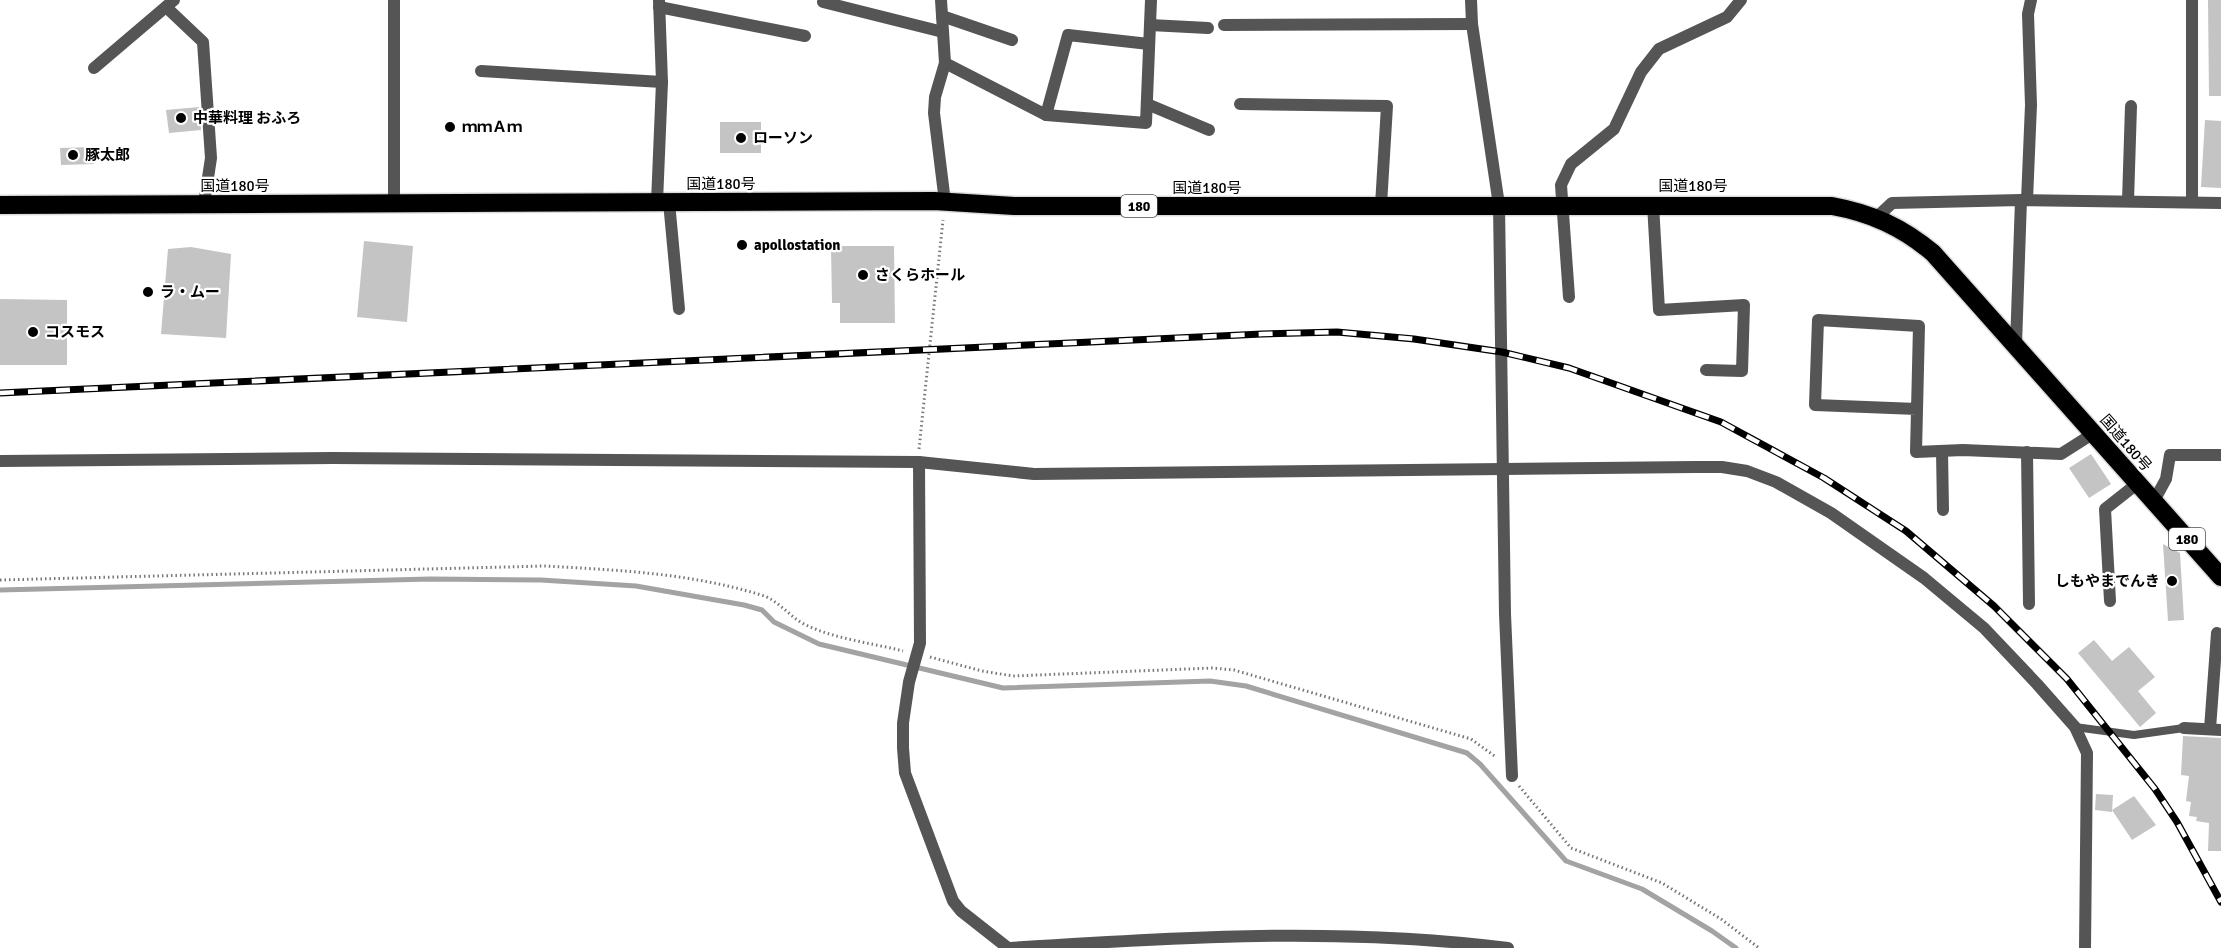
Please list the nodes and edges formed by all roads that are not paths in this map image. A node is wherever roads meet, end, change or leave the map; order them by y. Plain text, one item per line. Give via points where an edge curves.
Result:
1 (394, 0) edge
2 (941, 0) edge
3 (1151, 0) edge
4 (1471, 0) edge
5 (1741, 0) edge
6 (2031, 0) edge
7 (2192, 0) edge
8 (823, 2) dead end
9 (170, 3) edge
10 (659, 3) edge
11 (942, 16) junction
12 (1472, 24) junction
13 (1150, 25) junction
14 (1224, 25) dead end
15 (1208, 28) dead end
16 (943, 32) junction
17 (805, 36) dead end
18 (1012, 40) dead end
19 (1149, 44) junction
20 (945, 63) junction
21 (94, 68) dead end
22 (481, 71) dead end
23 (662, 82) junction
24 (1147, 104) junction
25 (1240, 104) dead end
26 (2131, 106) dead end
27 (1047, 115) junction
28 (1209, 130) dead end
29 (2024, 200) junction
30 (2128, 201) junction
31 (2192, 201) junction
32 (663, 202) junction
33 (945, 202) junction
34 (394, 203) junction
35 (2221, 203) edge
36 (204, 204) junction
37 (1653, 204) junction
38 (0, 205) edge
39 (1381, 205) junction
40 (1499, 205) junction
41 (1562, 205) junction
42 (1877, 217) junction
43 (1569, 297) dead end
44 (679, 309) dead end
45 (2016, 345) junction
46 (1706, 370) dead end
47 (1917, 408) junction
48 (2094, 434) junction
49 (1942, 451) junction
50 (2027, 452) junction
51 (2221, 455) edge
52 (0, 461) edge
53 (919, 462) junction
54 (1503, 469) junction
55 (2138, 483) junction
56 (2154, 501) junction
57 (1943, 510) dead end
58 (2221, 577) edge
59 (2110, 601) dead end
60 (2029, 604) dead end
61 (2217, 633) dead end
62 (2075, 727) junction
63 (2184, 728) joint
64 (2215, 730) edge
65 (1512, 776) dead end
66 (1009, 948) edge
67 (1508, 948) edge
68 (2085, 948) edge

1 - 34 street
2 - 11 street
3 - 13 street
4 - 12 street
5 - 41 street via 1727,17 1659,50 1641,72 1614,129 1571,164 1561,185
6 - 29 street via 2031,105
7 - 31 street
8 - 16 street
9 - 21 street
9 - 36 street via 203,42 211,158
10 - 17 street
10 - 23 street
11 - 16 street
11 - 18 street
12 - 14 street
12 - 40 street
13 - 15 street
13 - 19 street
16 - 20 street
19 - 24 street
19 - 27 street via 1068,35
20 - 27 street
20 - 33 street via 934,113
22 - 23 street
23 - 32 street
24 - 27 street via 1146,123
24 - 28 street
25 - 39 street via 1387,106
26 - 30 street
29 - 30 street
29 - 42 street via 1892,203
29 - 45 street
30 - 31 street
31 - 35 street
32 - 33 highway, 国道180号 / 180
32 - 34 highway, 国道180号 / 180
32 - 44 street
33 - 39 highway, 国道180号 / 180 via 1014,206
34 - 36 highway, 国道180号 / 180
36 - 38 highway, 国道180号 / 180
37 - 41 highway, 国道180号 / 180
37 - 42 highway, 国道180号 / 180 via 1832,206
37 - 46 street via 1659,310 1744,305 1742,371
39 - 40 highway, 国道180号 / 180
40 - 41 highway, 国道180号 / 180
40 - 54 street
41 - 43 street
42 - 45 highway, 国道180号 / 180 via 1933,253
45 - 48 highway, 国道180号 / 180
47 - 47 street via 1919,326 1818,320 1815,405
47 - 49 street via 1916,452
48 - 50 street via 2061,454
48 - 55 highway, 国道180号 / 180
49 - 50 street
49 - 57 street
50 - 60 street
51 - 56 street via 2170,455 2166,479
52 - 53 street via 333,458
53 - 54 street via 1034,474
53 - 66 street via 921,643 909,682 903,723 905,773 953,901
54 - 62 street via 1722,467 1776,482 1832,513 1924,578 1984,628
54 - 65 street
55 - 56 highway, 国道180号 / 180
55 - 59 street via 2105,509
56 - 58 highway, 国道180号 / 180
61 - 64 street
62 - 63 lane via 2134,735
62 - 68 street via 2087,753
63 - 64 street
66 - 67 street via 1167,938 1338,935

